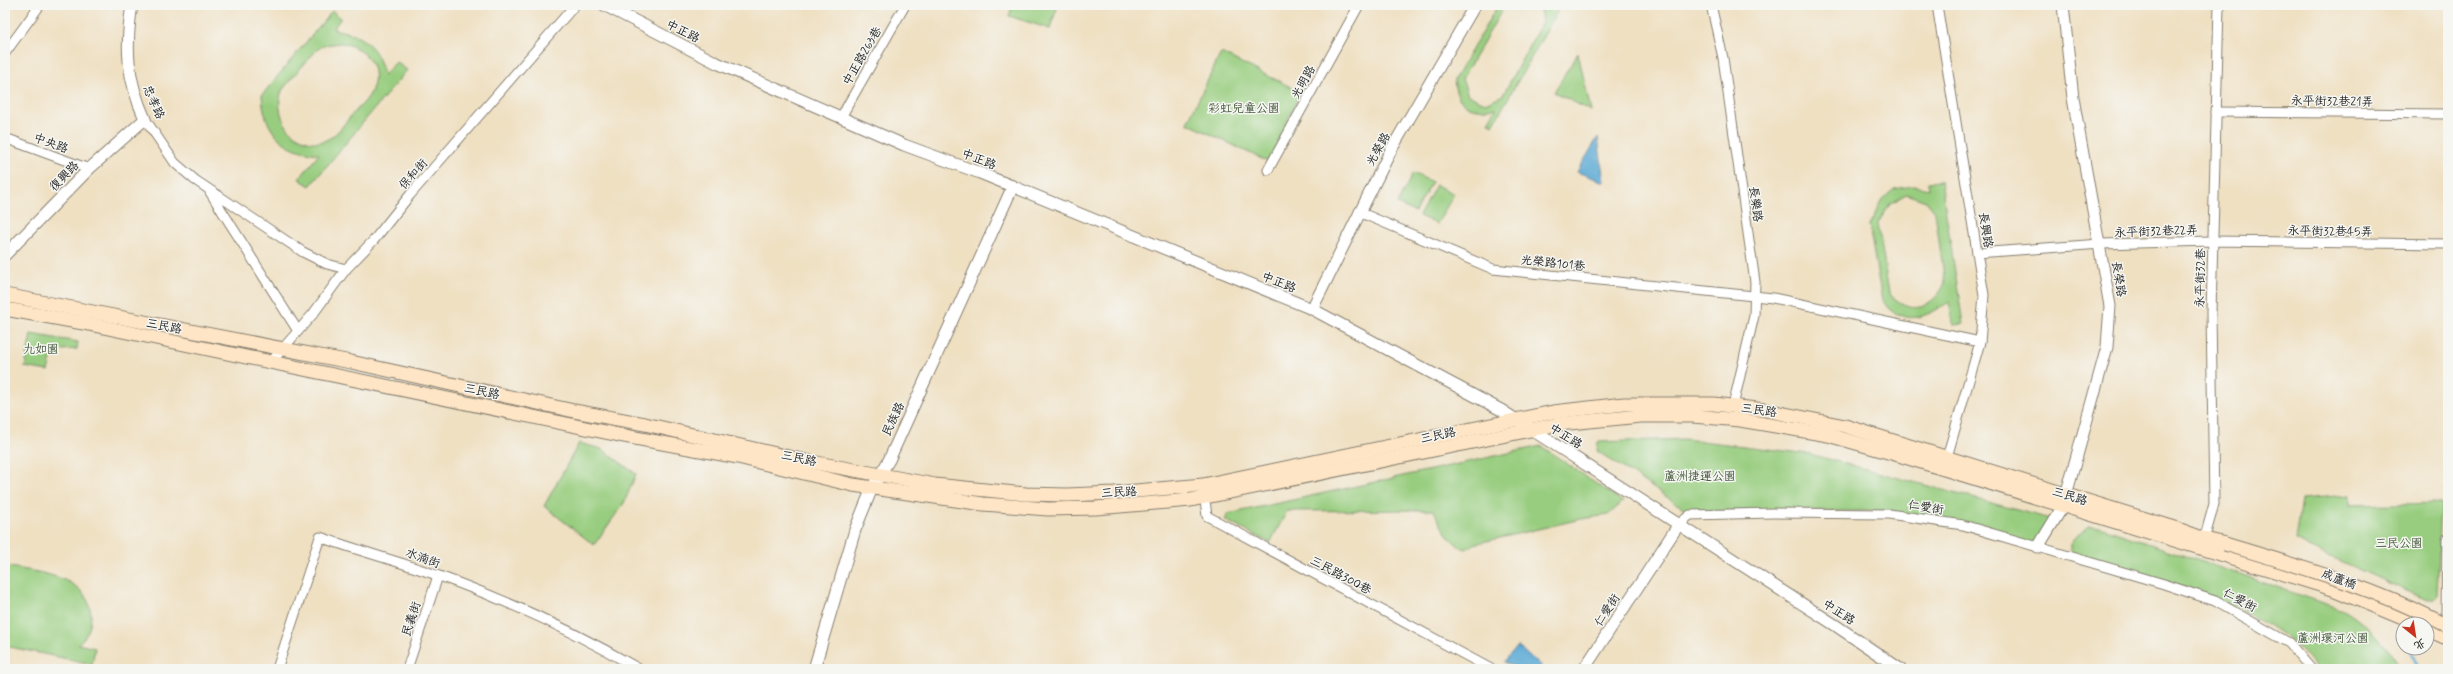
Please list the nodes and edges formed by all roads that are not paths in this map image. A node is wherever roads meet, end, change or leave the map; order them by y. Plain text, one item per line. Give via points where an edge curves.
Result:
1 (40, 5) edge
2 (132, 5) edge
3 (575, 5) edge
4 (604, 5) edge
5 (1359, 5) edge
6 (1475, 5) edge
7 (1710, 5) edge
8 (1937, 5) edge
9 (2063, 5) edge
10 (2220, 5) edge
11 (904, 7) dead end
12 (5, 53) edge
13 (2216, 112) junction
14 (2448, 114) edge
15 (840, 117) junction
16 (145, 119) junction
17 (5, 138) edge
18 (89, 170) junction
19 (1268, 170) dead end
20 (1013, 186) junction
21 (207, 188) junction
22 (1359, 212) junction
23 (2212, 241) junction
24 (2100, 244) junction
25 (2448, 244) edge
26 (1978, 253) junction
27 (5, 255) edge
28 (346, 269) junction
29 (5, 295) edge
30 (1755, 296) junction
31 (5, 309) edge
32 (1312, 309) junction
33 (298, 332) junction
34 (1980, 342) junction
35 (283, 349) junction
36 (271, 362) junction
37 (1733, 406) junction
38 (1517, 420) junction
39 (1529, 428) junction
40 (1947, 457) junction
41 (881, 474) junction
42 (872, 488) junction
43 (1204, 491) junction
44 (2064, 500) junction
45 (1678, 524) junction
46 (2448, 539) edge
47 (2203, 544) junction
48 (2038, 547) junction
49 (2225, 550) junction
50 (438, 576) junction
51 (2398, 616) edge
52 (2447, 621) edge
53 (2435, 633) edge
54 (2448, 639) edge
55 (277, 669) edge
56 (407, 669) edge
57 (639, 669) edge
58 (814, 669) edge
59 (1491, 669) edge
60 (1584, 669) edge
61 (1900, 669) edge
62 (2311, 669) edge

1 - 12 street
2 - 16 street, 忠孝路 via 127,35 129,66 134,94
3 - 28 street, 保和街
4 - 15 street, 中正路 via 717,63
5 - 19 street, 光明路
6 - 22 street, 光榮路 via 1391,150
7 - 30 street, 長樂路 via 1724,58
8 - 26 street, 長興路
9 - 24 street, 長榮路 via 2073,98
10 - 13 street, 永平街32巷
11 - 15 street, 中正路263巷
13 - 14 street, 永平街32巷21弄
13 - 23 street, 永平街32巷
15 - 20 street, 中正路 via 904,145
16 - 18 street, 復興路
16 - 21 street, 忠孝路 via 175,164
17 - 18 street, 中央路
18 - 27 street, 復興路
20 - 32 street, 中正路
20 - 41 street, 民族路
21 - 28 street, 忠孝路 via 303,252 327,264
21 - 33 street, 忠孝路
22 - 30 street, 光榮路101巷 via 1493,269
22 - 32 street, 光榮路
23 - 24 street, 永平街32巷22弄
23 - 25 street, 永平街32巷45弄
23 - 47 street, 永平街32巷 via 2214,504
24 - 26 street, 永平街32巷22弄
24 - 44 street, 長榮路 via 2110,306 2107,347
26 - 34 street, 長興路 via 1984,295
28 - 33 street, 保和街
29 - 35 main road, 三民路
30 - 34 street, 光榮路101巷
30 - 37 street, 長樂路 via 1754,316
31 - 36 main road, 三民路
32 - 38 street, 中正路
33 - 35 street, 保和街
34 - 40 street, 長興路
35 - 36 street, 保和街
35 - 41 main road, 三民路 via 645,424 806,461
36 - 42 main road, 三民路 via 619,435 738,457
37 - 38 main road, 三民路 via 1624,404 1553,412
37 - 40 main road, 三民路 via 1823,421
38 - 39 street, 中正路
38 - 43 main road, 三民路
39 - 43 main road, 三民路
39 - 44 main road, 三民路 via 1641,416 1692,416 1764,423 1828,435
39 - 45 street, 中正路
40 - 44 main road, 三民路
41 - 42 street, 民族路
41 - 43 main road, 三民路 via 935,485 1026,494
42 - 43 main road, 三民路 via 984,504 1048,509 1096,508
42 - 58 street, 民族路 via 856,530
43 - 59 street, 三民路300巷 via 1207,516
44 - 47 main road, 三民路 via 2178,529
44 - 48 street, 長榮路
45 - 48 street, 仁愛街 via 1690,515 1889,514 1963,526
45 - 60 street, 仁愛街
45 - 61 street, 中正路 via 1884,656
46 - 52 street
47 - 49 main road, 三民路
48 - 62 street, 仁愛街 via 2215,601 2290,643
49 - 51 main road, 成蘆橋 via 2333,589
49 - 52 main road, 成蘆橋, bridge via 2327,574
50 - 55 street, 水湳街 via 320,537
50 - 56 street, 民義街
50 - 57 street, 水湳街 via 603,647
53 - 54 main road

